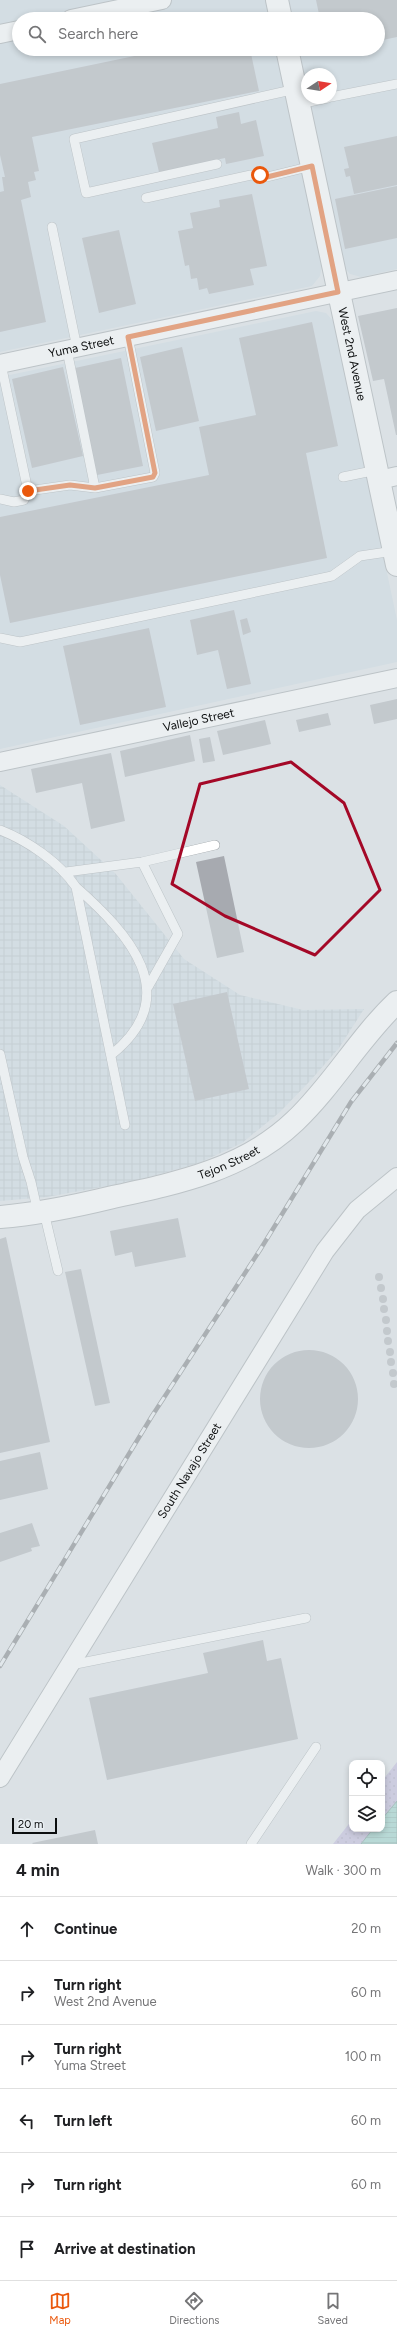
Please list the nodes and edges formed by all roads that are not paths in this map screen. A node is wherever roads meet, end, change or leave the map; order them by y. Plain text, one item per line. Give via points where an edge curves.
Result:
1 (162, 0) edge
2 (277, 0) edge
3 (105, 12) edge
4 (280, 12) edge
5 (12, 31) edge
6 (0, 34) edge
7 (288, 56) edge
8 (397, 84) edge
9 (337, 96) edge
10 (297, 97) junction
11 (301, 97) edge
12 (217, 164) dead end
13 (312, 166) junction
14 (146, 198) dead end
15 (52, 227) dead end
16 (397, 280) edge
17 (338, 292) junction
18 (128, 337) junction
19 (72, 349) junction
20 (0, 364) edge
21 (384, 476) edge
22 (343, 477) dead end
23 (95, 488) junction
24 (28, 491) junction
25 (0, 499) edge
26 (395, 558) edge
27 (0, 638) edge
28 (397, 678) edge
29 (0, 762) edge
30 (0, 830) edge
31 (215, 844) dead end
32 (142, 862) junction
33 (66, 872) junction
34 (76, 887) junction
35 (148, 987) junction
36 (397, 1002) edge
37 (0, 1054) edge
38 (111, 1054) junction
39 (125, 1126) dead end
40 (397, 1177) edge
41 (41, 1213) junction
42 (0, 1217) edge
43 (58, 1271) dead end
44 (306, 1618) dead end
45 (71, 1665) junction
46 (316, 1747) dead end
47 (0, 1778) edge
48 (251, 1844) edge

1 - 3 street
2 - 4 street
5 - 6 street
7 - 10 street, West 2nd Avenue
8 - 9 lane
10 - 11 lane
10 - 12 lane via 74,139 86,193
10 - 13 street, West 2nd Avenue
13 - 14 lane via 267,177 251,174
13 - 17 street, West 2nd Avenue
15 - 19 lane
16 - 17 street, Yuma Street
17 - 18 street, Yuma Street
17 - 21 street, West 2nd Avenue
18 - 19 street, Yuma Street
18 - 23 lane via 155,473 153,477
19 - 20 street, Yuma Street
19 - 23 lane
20 - 24 lane
21 - 22 lane
21 - 26 street, West 2nd Avenue
23 - 24 lane via 70,485
24 - 25 lane via 24,500 14,502
26 - 27 lane via 360,556 332,576 20,642
28 - 29 street, Vallejo Street
30 - 33 lane via 18,837
31 - 32 lane
32 - 33 lane
32 - 35 lane via 178,934
33 - 34 lane
34 - 35 lane via 114,922 135,952 144,970
34 - 38 lane
35 - 38 lane via 144,1008 136,1028 128,1041
36 - 41 street, Tejon Street via 364,1037 306,1110 289,1127 263,1146 216,1170 178,1183
37 - 41 lane via 23,1157
38 - 39 lane
40 - 45 street, South Navajo Street via 358,1210 325,1251
41 - 42 street, Tejon Street
41 - 43 lane
44 - 45 lane
45 - 47 street, South Navajo Street
46 - 48 lane

